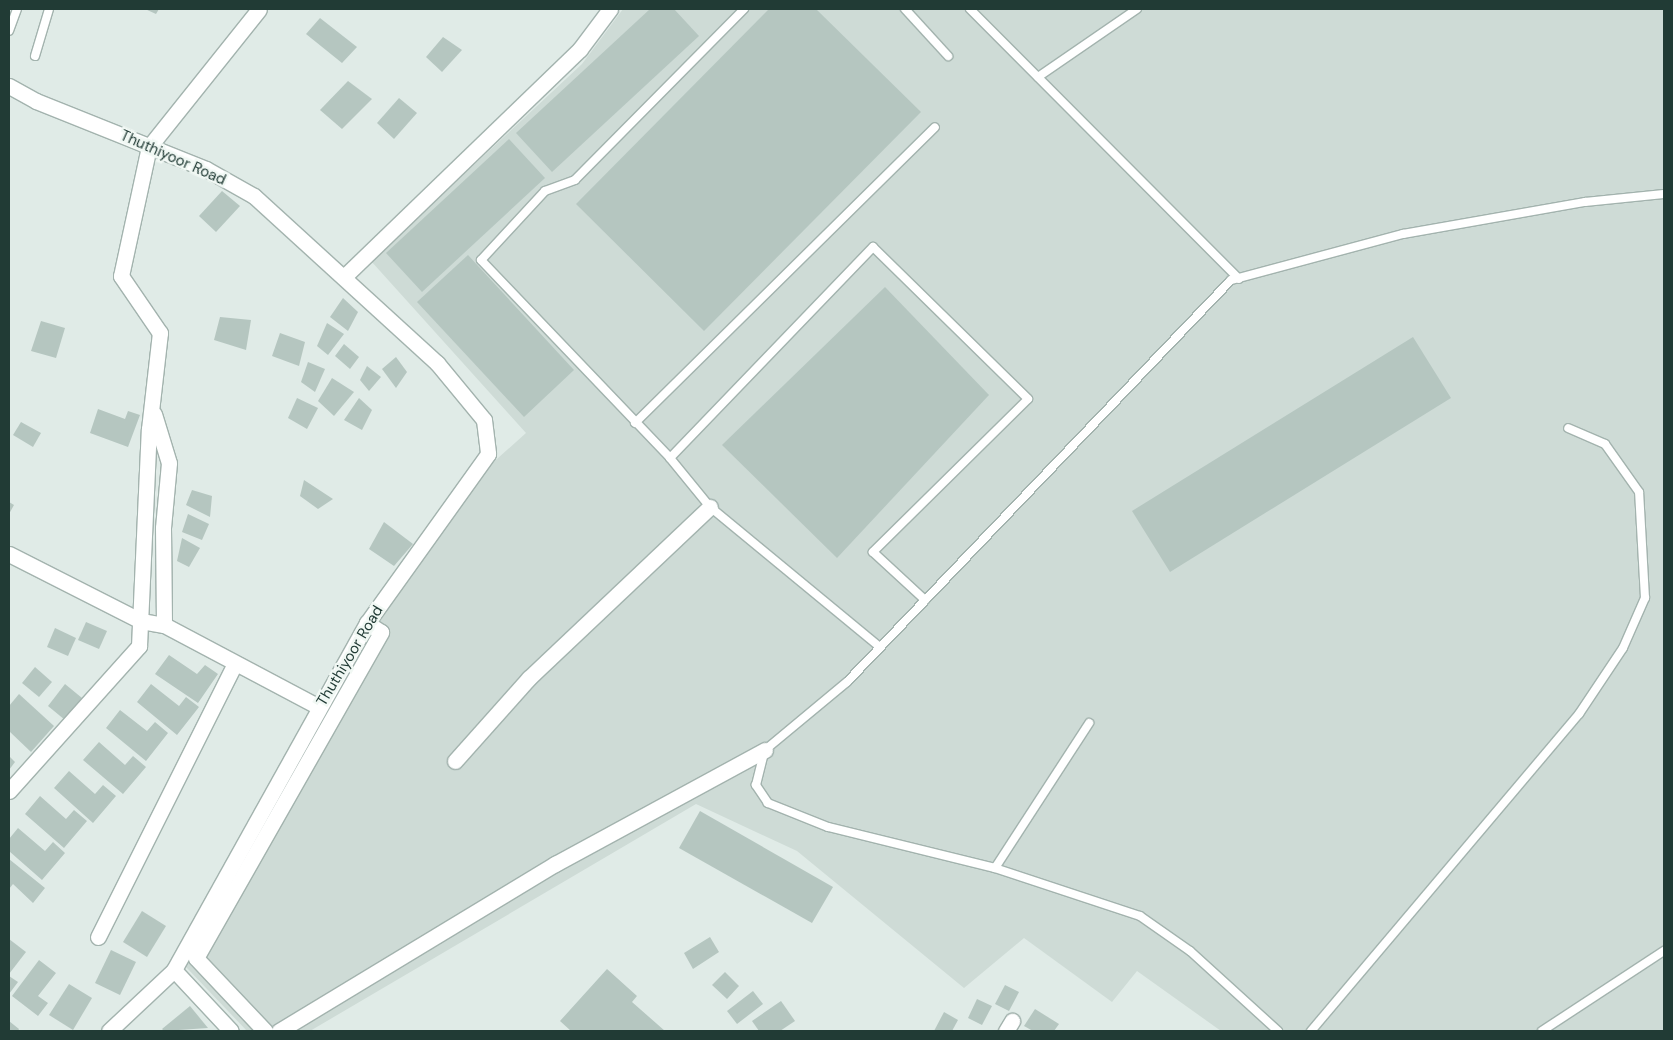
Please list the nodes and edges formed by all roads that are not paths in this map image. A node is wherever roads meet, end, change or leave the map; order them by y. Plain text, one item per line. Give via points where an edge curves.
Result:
1 (17, 9) edge
2 (49, 9) edge
3 (259, 9) edge
4 (610, 9) edge
5 (744, 9) edge
6 (905, 9) edge
7 (970, 9) edge
8 (1137, 9) edge
9 (9, 31) edge
10 (35, 56) dead end
11 (948, 56) dead end
12 (1038, 77) junction
13 (9, 86) edge
14 (936, 127) dead end
15 (149, 147) junction
16 (1664, 194) edge
17 (346, 275) junction
18 (1239, 278) junction
19 (151, 405) junction
20 (635, 423) junction
21 (1568, 428) dead end
22 (670, 458) junction
23 (710, 507) junction
24 (9, 554) edge
25 (925, 600) junction
26 (141, 621) junction
27 (367, 623) junction
28 (164, 625) junction
29 (880, 647) junction
30 (234, 665) junction
31 (319, 707) junction
32 (1089, 723) dead end
33 (765, 750) junction
34 (455, 761) dead end
35 (9, 791) edge
36 (995, 868) junction
37 (98, 937) dead end
38 (1664, 951) edge
39 (174, 970) junction
40 (109, 1031) edge
41 (231, 1031) edge
42 (264, 1031) edge
43 (279, 1031) edge
44 (1278, 1031) edge
45 (1311, 1031) edge
46 (1542, 1031) edge

1 - 9 lane
2 - 10 lane
3 - 15 street
4 - 17 street via 580,49
5 - 20 lane via 575,180 545,191 481,260
6 - 11 lane
7 - 12 lane
8 - 12 lane
12 - 18 lane
13 - 15 street, Thuthiyoor Road
14 - 20 lane
15 - 17 street, Thuthiyoor Road via 206,169 254,196
15 - 19 street via 121,276 160,333
16 - 18 lane via 1585,202 1403,234
17 - 27 street, Thuthiyoor Road via 437,363 484,420 488,454
18 - 25 lane via 1231,280
19 - 26 street
19 - 28 street via 169,463 163,528
20 - 22 lane
21 - 45 lane via 1605,444 1639,492 1645,598 1623,648 1579,714
22 - 23 lane
22 - 25 lane via 873,248 1028,399 873,552
23 - 29 lane
23 - 34 street via 529,678
24 - 26 street
25 - 29 lane
26 - 28 street
26 - 35 street via 139,646
27 - 31 street, Thuthiyoor Road
27 - 42 street via 381,632 196,958
28 - 30 street
29 - 33 lane via 846,682
30 - 31 street
30 - 37 street
31 - 39 street, Thuthiyoor Road
32 - 36 lane
33 - 36 lane via 756,785 768,803 828,827
33 - 43 street via 556,864
36 - 44 lane via 1140,916 1190,951
38 - 46 lane
39 - 40 street, Thuthiyoor Road
39 - 41 street

